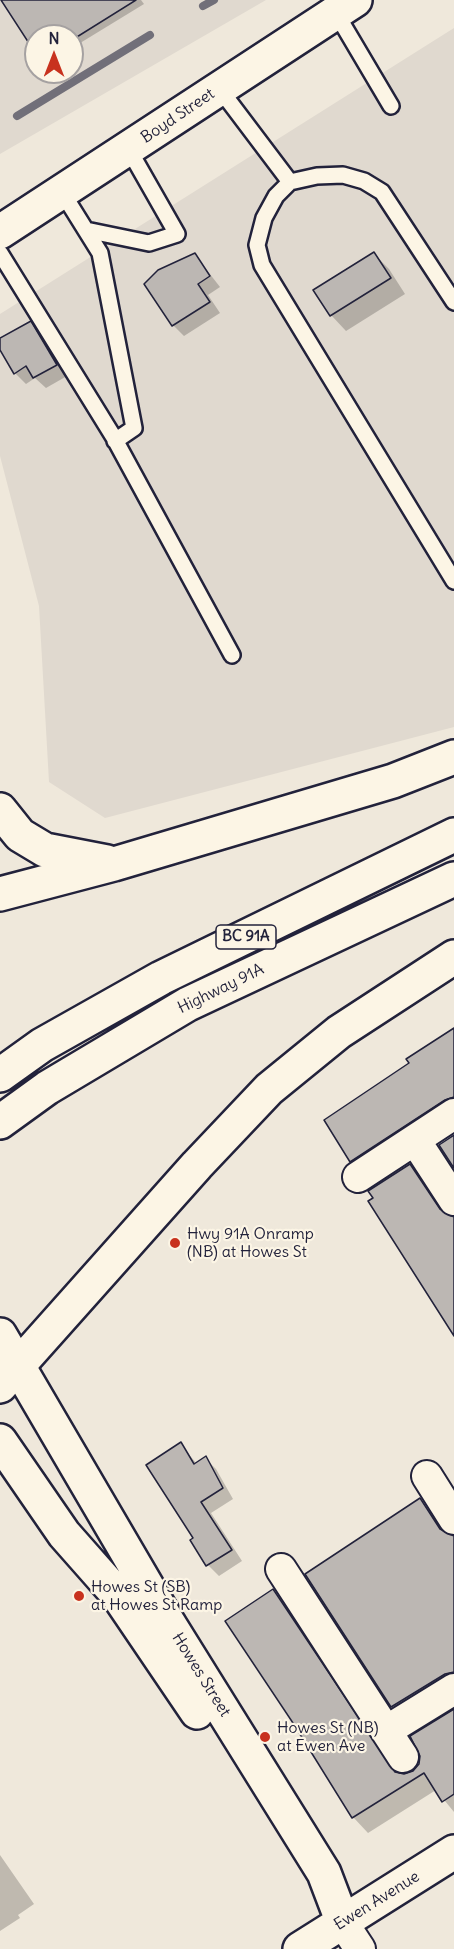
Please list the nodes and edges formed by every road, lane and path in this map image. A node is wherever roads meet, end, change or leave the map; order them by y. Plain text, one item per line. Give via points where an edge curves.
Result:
1 (346, 6) edge
2 (219, 88) junction
3 (391, 106) dead end
4 (129, 148) junction
5 (290, 182) junction
6 (62, 192) junction
7 (86, 230) junction
8 (0, 232) edge
9 (0, 253) edge
10 (454, 302) edge
11 (115, 441) junction
12 (454, 582) edge
13 (232, 655) dead end
14 (454, 757) edge
15 (0, 810) edge
16 (454, 835) edge
17 (114, 864) junction
18 (454, 879) edge
19 (0, 894) edge
20 (454, 957) edge
21 (0, 1075) edge
22 (454, 1114) edge
23 (0, 1122) edge
24 (415, 1140) junction
25 (358, 1177) dead end
26 (454, 1200) edge
27 (0, 1335) edge
28 (9, 1377) edge
29 (0, 1441) edge
30 (427, 1476) dead end
31 (454, 1519) edge
32 (281, 1569) dead end
33 (454, 1689) edge
34 (386, 1731) junction
35 (403, 1757) dead end
36 (454, 1852) edge
37 (351, 1936) edge
38 (300, 1949) edge

1 - 2 main road, Boyd Street
1 - 3 lane
2 - 4 main road, Boyd Street
2 - 5 lane
4 - 6 main road, Boyd Street
4 - 7 lane via 177,234 149,243
5 - 10 lane via 343,175 382,192
5 - 12 lane via 276,196 264,218 257,245 262,265
6 - 7 lane
6 - 8 main road, Boyd Street
7 - 11 lane via 99,253 134,428
9 - 11 lane
11 - 13 lane
14 - 17 main road via 393,781
15 - 17 main road via 20,835 45,850
16 - 21 main road, BC 91A via 161,978 42,1045
17 - 19 main road
18 - 23 main road, Highway 91A / BC 91A via 188,1004 47,1088
20 - 28 main road via 339,1032 269,1089 196,1165
22 - 24 street
24 - 25 street
24 - 26 street
27 - 28 main road, Howes Street
28 - 37 main road, Howes Street via 324,1873
29 - 37 main road, Howes Street via 64,1534 117,1594 303,1876
30 - 31 street
32 - 34 street
33 - 34 street
34 - 35 street
36 - 37 main road, Ewen Avenue
37 - 38 main road, Ewen Avenue

